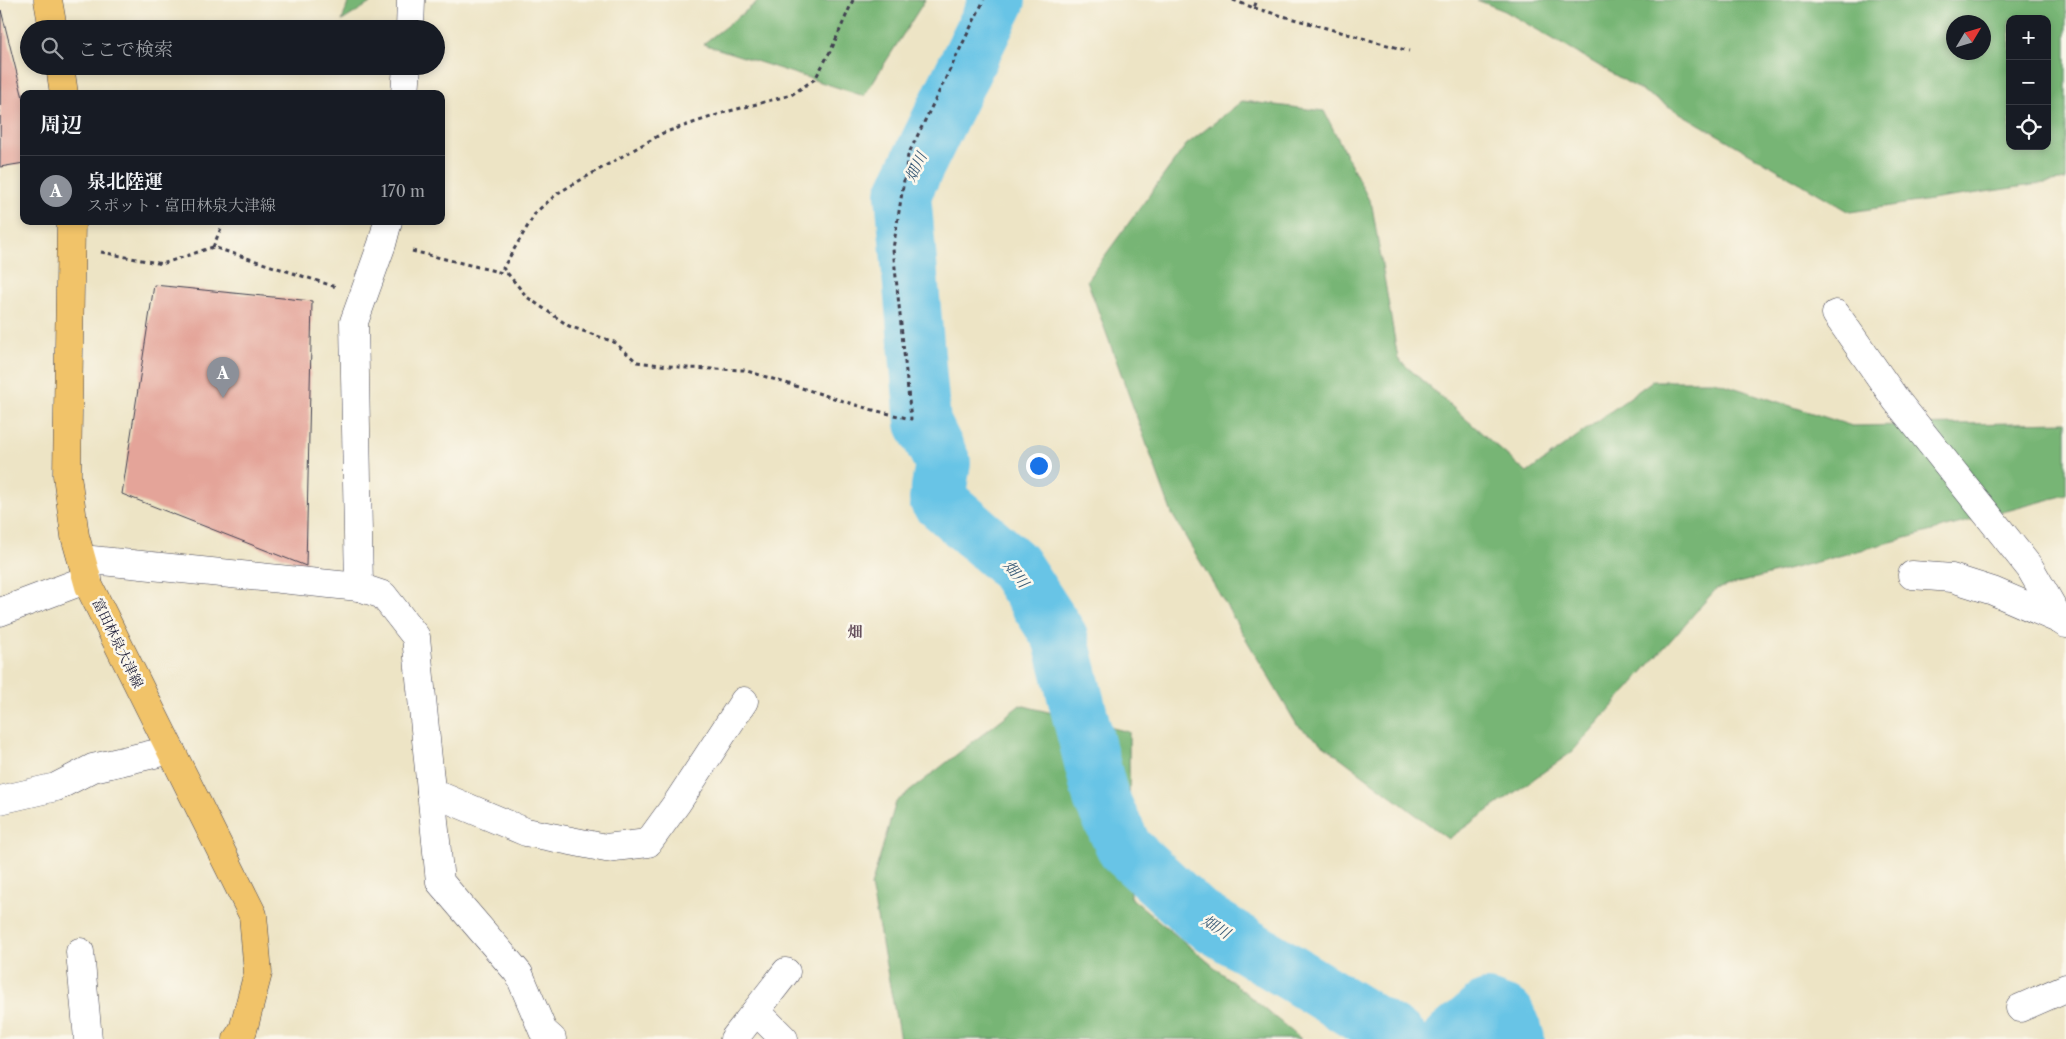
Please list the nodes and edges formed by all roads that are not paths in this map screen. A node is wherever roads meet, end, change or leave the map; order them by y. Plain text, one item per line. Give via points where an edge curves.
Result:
1 (48, 0) edge
2 (411, 0) edge
3 (51, 20) edge
4 (410, 20) edge
5 (61, 75) edge
6 (406, 75) edge
7 (63, 90) edge
8 (405, 90) edge
9 (385, 232) edge
10 (71, 233) edge
11 (1836, 314) dead end
12 (85, 569) junction
13 (1912, 575) dead end
14 (359, 587) junction
15 (0, 612) edge
16 (2063, 622) edge
17 (744, 701) dead end
18 (171, 750) junction
19 (431, 792) junction
20 (0, 800) edge
21 (80, 952) dead end
22 (786, 972) dead end
23 (2066, 988) edge
24 (2020, 1008) dead end
25 (756, 1011) junction
26 (542, 1036) edge
27 (88, 1039) edge
28 (237, 1039) edge
29 (734, 1039) edge
30 (784, 1039) edge

1 - 3 main road
2 - 4 street
5 - 7 main road
6 - 8 street
9 - 14 street via 354,322
10 - 12 main road, 富田林泉大津線 via 67,475 75,536
11 - 16 street via 1896,400 2030,568
12 - 14 street
12 - 15 street
12 - 18 main road, 富田林泉大津線
13 - 16 street via 1952,578 1993,591
14 - 19 street via 383,595 416,637
17 - 19 street via 648,843 606,848 526,832
18 - 20 street via 93,768 56,787
18 - 28 main road, 富田林泉大津線 via 253,915 258,973 244,1030
19 - 26 street via 440,882 519,974
21 - 27 street
22 - 25 street
23 - 24 street
25 - 29 street
25 - 30 street

